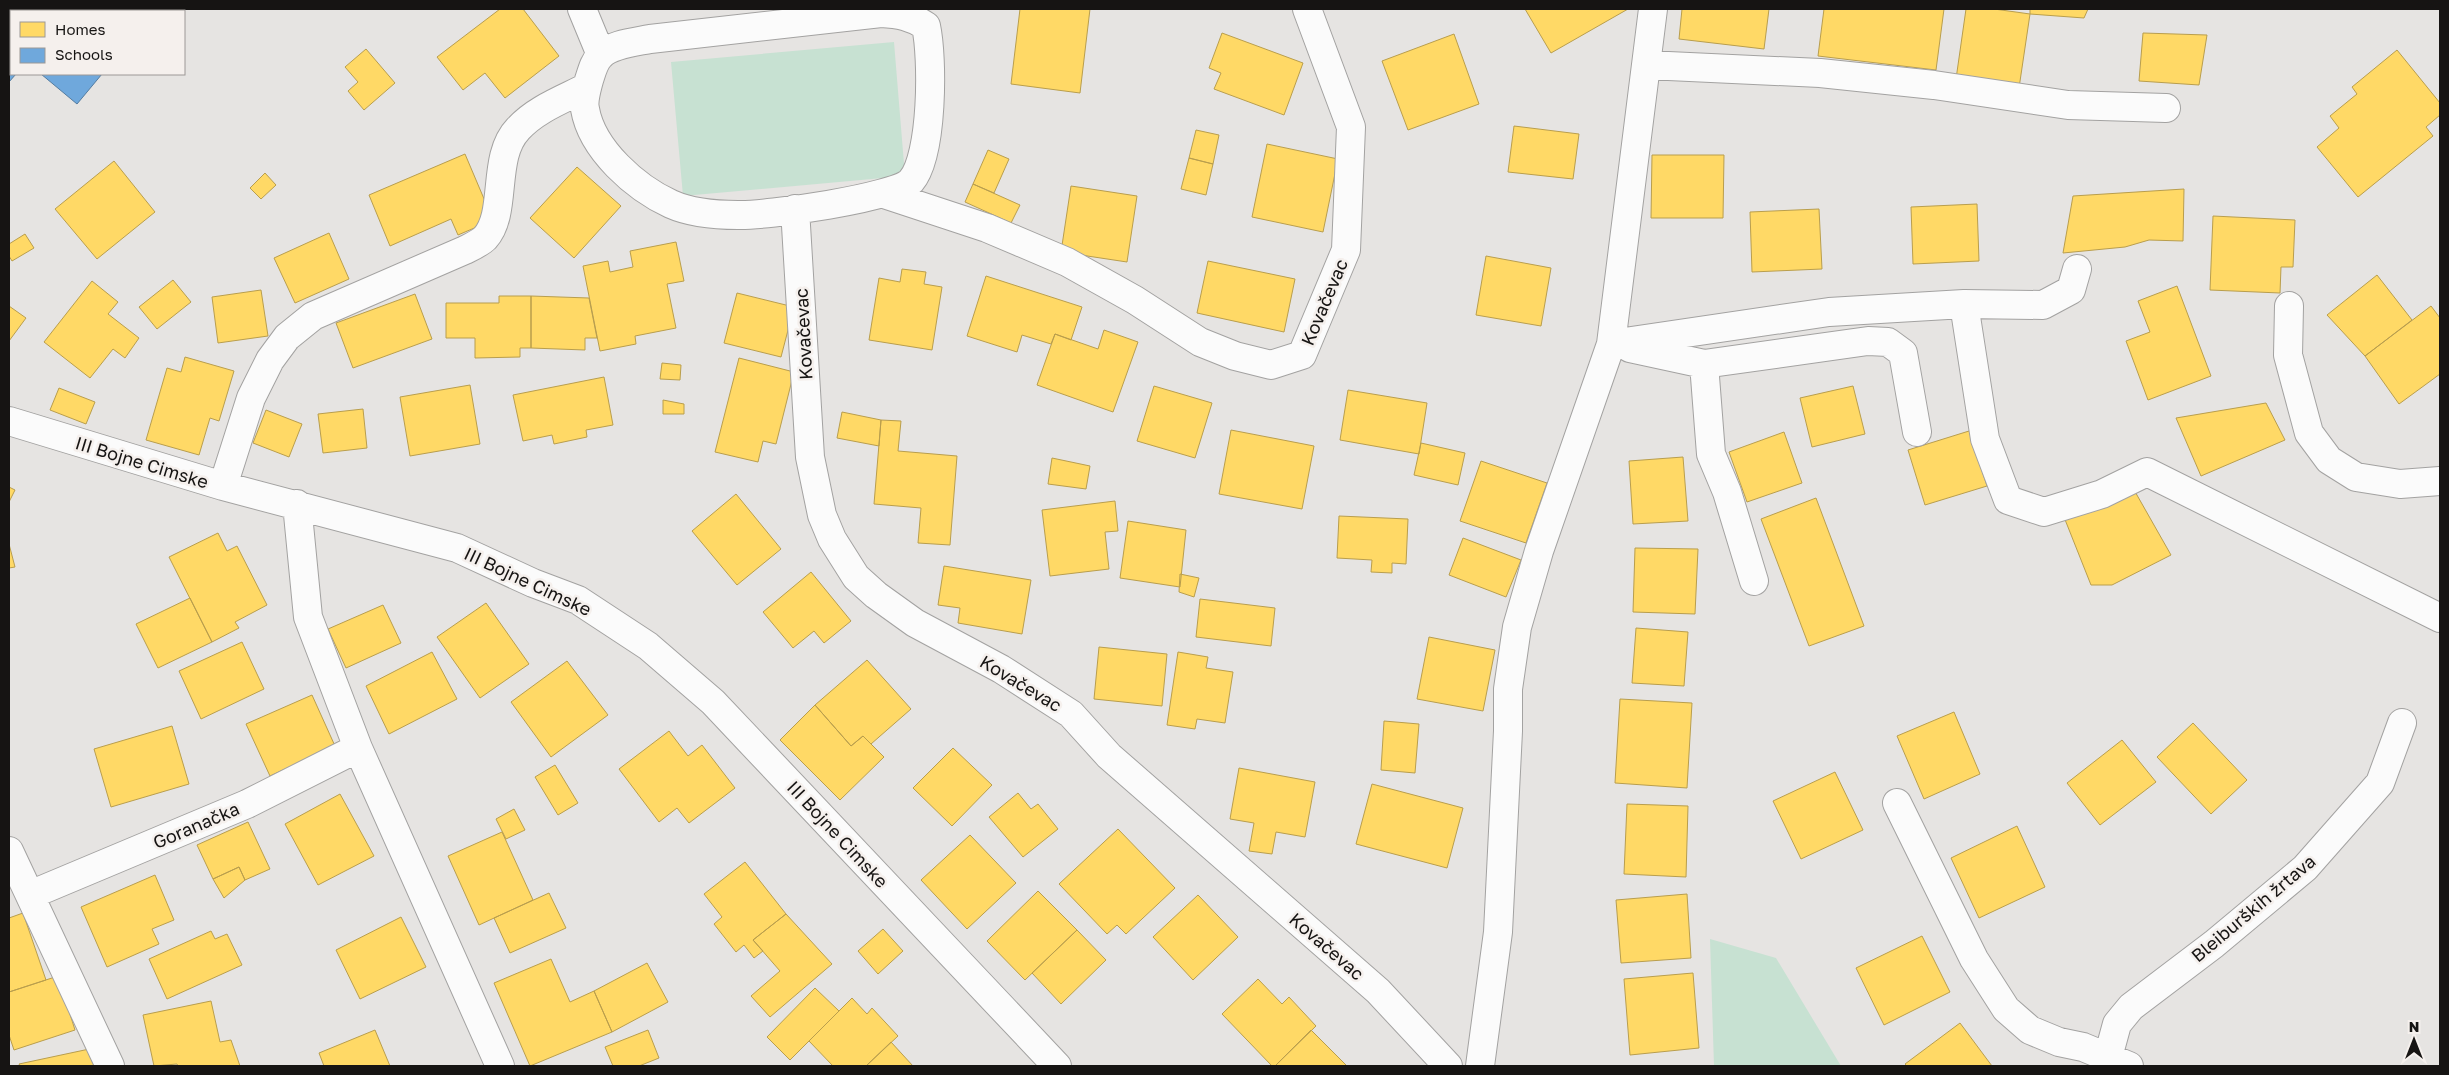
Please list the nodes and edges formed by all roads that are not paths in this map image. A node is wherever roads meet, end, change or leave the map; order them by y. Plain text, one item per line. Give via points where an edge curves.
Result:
1 (582, 9) edge
2 (1307, 9) edge
3 (1654, 9) edge
4 (601, 54) junction
5 (1647, 65) junction
6 (587, 87) junction
7 (2166, 108) dead end
8 (884, 194) junction
9 (795, 209) junction
10 (2077, 269) dead end
11 (1964, 304) junction
12 (2289, 306) dead end
13 (1611, 344) junction
14 (1704, 364) junction
15 (9, 421) edge
16 (1917, 432) dead end
17 (2440, 481) edge
18 (223, 486) junction
19 (296, 504) junction
20 (1754, 581) dead end
21 (2440, 618) edge
22 (2402, 723) dead end
23 (358, 748) junction
24 (1897, 803) dead end
25 (9, 851) edge
26 (30, 895) junction
27 (2119, 1062) edge
28 (110, 1066) edge
29 (500, 1066) edge
30 (1057, 1066) edge
31 (1448, 1066) edge
32 (1480, 1066) edge

1 - 4 street
2 - 8 street, Kovačevac via 1351,127 1346,250 1302,355 1272,365 1235,356 1200,342 1067,262 987,228
3 - 5 street
4 - 6 street, Kovačevac
4 - 8 street, Kovačevac via 623,45 659,38 881,13 904,14 916,19 926,26 929,41 929,108 922,159 909,183
5 - 7 street via 1820,73 1934,85 2068,106
5 - 13 street
6 - 9 street, Kovačevac via 585,108 593,133 613,162 641,187 672,205 707,213 740,215
6 - 18 street via 537,113 517,129 508,145 494,221 485,238 465,250 313,316 287,337 270,360 251,398
8 - 9 street, Kovačevac
9 - 31 street, Kovačevac via 810,457 822,515 832,539 856,577 915,623 1002,669 1071,714 1110,756 1378,991
10 - 11 street via 2071,290 2043,305
11 - 13 street via 1830,312
11 - 21 street via 1985,439 2008,500 2044,512 2102,494 2147,472
12 - 17 street via 2288,355 2309,433 2329,460 2356,477 2400,484
13 - 14 street
13 - 32 street via 1539,551 1517,627 1508,689 1498,932
14 - 16 street via 1868,341 1888,342 1903,353
14 - 20 street via 1711,454 1727,492
15 - 18 street, III Bojne Cimske
18 - 19 street, III Bojne Cimske
19 - 23 street via 308,617
19 - 30 street, III Bojne Cimske via 457,548 578,600 648,646 713,702
22 - 27 street, Bleiburških žrtava via 2380,783 2305,868 2214,944 2131,1007 2117,1024
23 - 26 street, Goranačka via 246,804
23 - 29 street
24 - 27 street, Bleiburških žrtava via 1970,951 2006,1009 2030,1030
25 - 26 street
26 - 28 street

